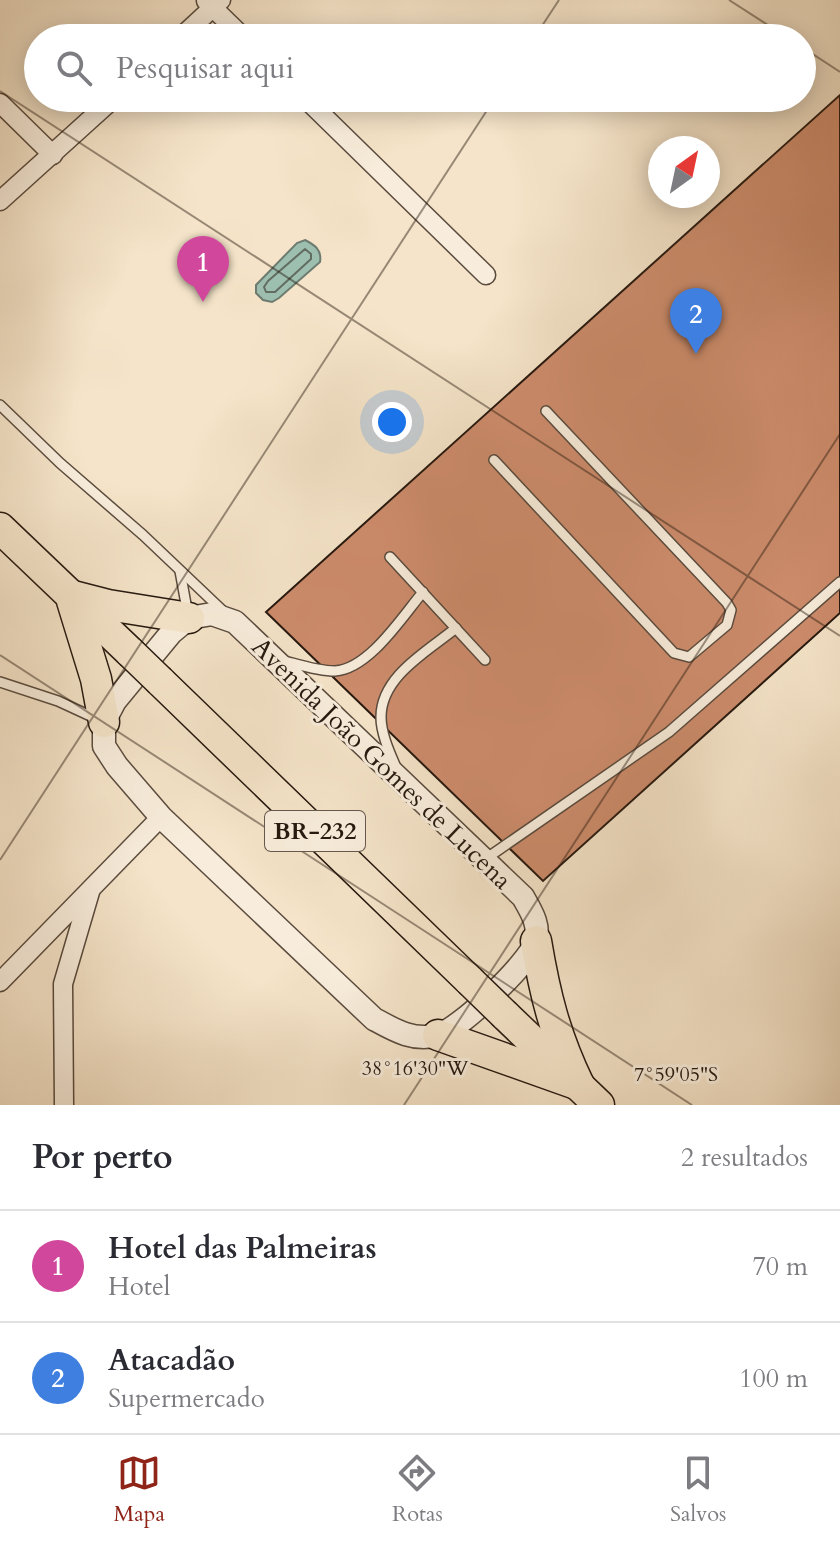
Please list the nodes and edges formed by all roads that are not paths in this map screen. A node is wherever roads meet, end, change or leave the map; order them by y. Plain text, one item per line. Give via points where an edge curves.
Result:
1 (213, 3) edge
2 (193, 24) edge
3 (232, 24) edge
4 (0, 103) edge
5 (99, 112) edge
6 (319, 112) edge
7 (53, 155) junction
8 (0, 201) edge
9 (486, 275) dead end
10 (0, 405) edge
11 (546, 411) dead end
12 (494, 460) dead end
13 (0, 528) edge
14 (390, 557) dead end
15 (180, 571) junction
16 (840, 582) edge
17 (423, 592) junction
18 (70, 595) junction
19 (189, 618) junction
20 (235, 622) junction
21 (456, 628) junction
22 (273, 659) junction
23 (485, 660) dead end
24 (0, 682) edge
25 (104, 722) junction
26 (400, 780) junction
27 (161, 817) junction
28 (484, 860) junction
29 (91, 889) junction
30 (536, 941) junction
31 (0, 982) edge
32 (438, 1035) junction
33 (589, 1095) edge
34 (64, 1105) edge

1 - 2 street
1 - 3 street
4 - 7 street
5 - 7 street
6 - 9 street
7 - 8 street
10 - 15 lane
11 - 12 lane via 727,603 731,618 717,634 689,657 674,653
13 - 18 highway, BR-232
14 - 17 lane
15 - 19 lane
15 - 20 lane
16 - 28 lane via 669,732
17 - 21 lane
17 - 22 lane via 354,667 335,671
18 - 19 highway
18 - 25 highway
18 - 33 highway, BR-232, bridge
19 - 20 street, Avenida João Gomes de Lucena via 212,614
19 - 25 street via 115,701
20 - 22 street, Avenida João Gomes de Lucena
21 - 23 lane
21 - 26 lane via 396,677 384,698 385,740
22 - 26 street, Avenida João Gomes de Lucena
24 - 25 lane
25 - 27 street via 104,746
26 - 28 street, Avenida João Gomes de Lucena
27 - 29 street
27 - 32 street via 374,1019 404,1036
28 - 30 street, Avenida João Gomes de Lucena via 523,897 535,917
29 - 31 street
29 - 34 street via 63,984
30 - 32 street via 524,962 467,1018
30 - 33 highway via 559,1043
32 - 33 highway

